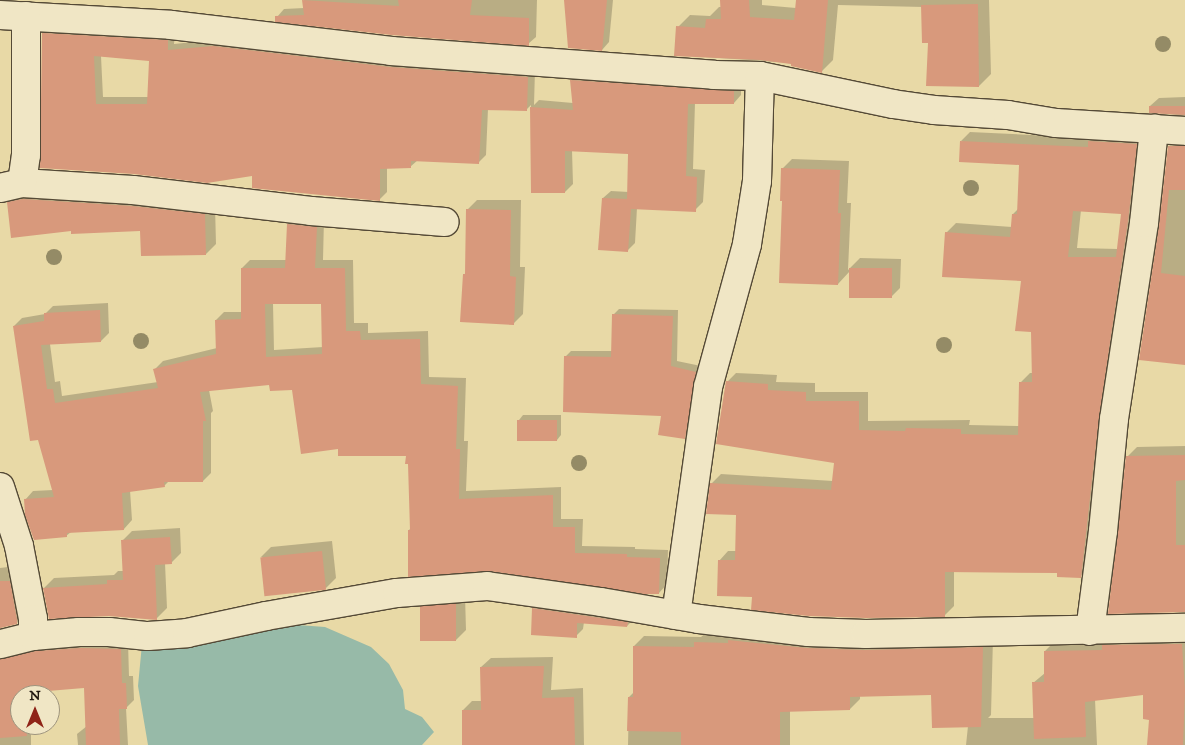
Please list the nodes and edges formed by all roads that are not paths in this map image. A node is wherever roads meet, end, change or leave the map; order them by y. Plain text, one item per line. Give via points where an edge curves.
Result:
1 (13, 16) edge
2 (760, 76) junction
3 (1154, 129) junction
4 (1185, 131) edge
5 (11, 186) edge
6 (445, 222) dead end
7 (0, 487) edge
8 (676, 615) junction
9 (1185, 628) edge
10 (1090, 631) junction
11 (33, 636) junction
12 (0, 644) edge

1 - 2 street via 170,25 400,51
1 - 5 street via 26,155
2 - 3 street via 893,104 1056,123
2 - 8 street via 757,181 747,244 708,387
3 - 4 street
3 - 10 street via 1144,223 1114,419
5 - 6 street via 133,190 311,211
7 - 11 street via 19,546
8 - 10 street via 808,632
8 - 11 street via 487,586 397,593 187,633 148,636 79,632
9 - 10 street
11 - 12 street

